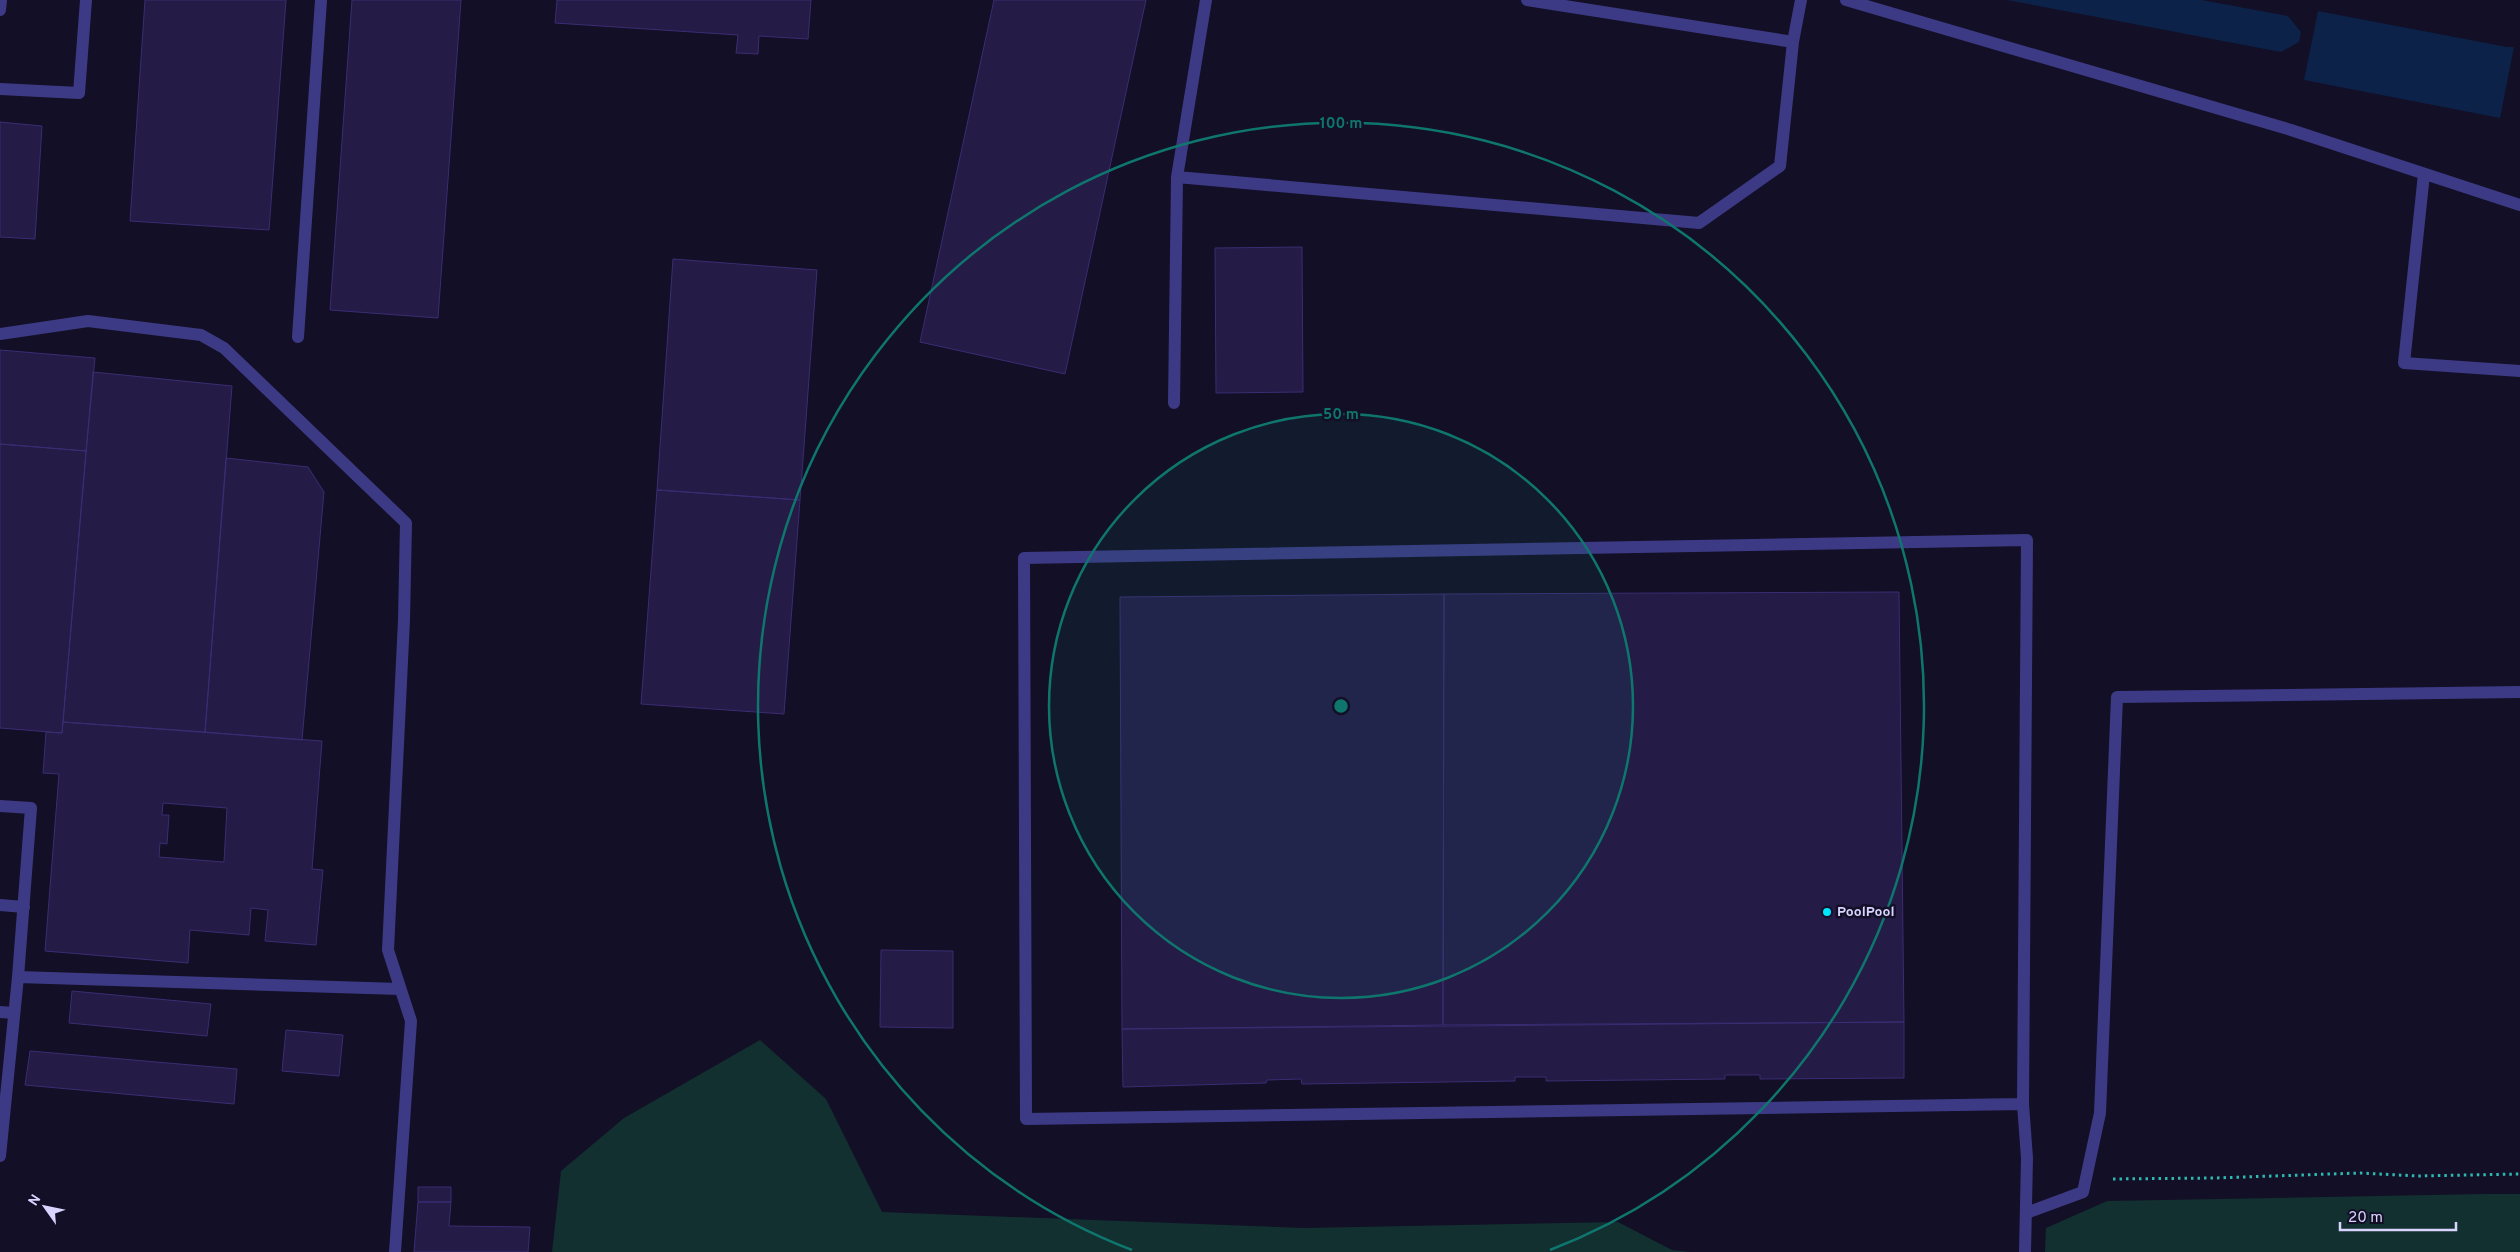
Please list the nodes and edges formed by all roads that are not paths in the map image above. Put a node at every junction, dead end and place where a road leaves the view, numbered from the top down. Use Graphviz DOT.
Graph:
graph roads {
  1 [pos="1,0"];
  2 [pos="86,0"];
  3 [pos="321,0"];
  4 [pos="1206,0"];
  5 [pos="1528,0"];
  6 [pos="1801,0"];
  7 [pos="1846,0"];
  8 [pos="0,10"];
  9 [pos="1793,42"];
  10 [pos="0,89"];
  11 [pos="2424,174"];
  12 [pos="1176,177"];
  13 [pos="2520,205"];
  14 [pos="0,334"];
  15 [pos="298,336"];
  16 [pos="2520,371"];
  17 [pos="1174,403"];
  18 [pos="2520,692"];
  19 [pos="0,806"];
  20 [pos="0,905"];
  21 [pos="24,907"];
  22 [pos="18,977"];
  23 [pos="400,989"];
  24 [pos="0,1012"];
  25 [pos="14,1013"];
  26 [pos="2023,1104"];
  27 [pos="0,1156"];
  28 [pos="2026,1213"];
  29 [pos="395,1252"];
  30 [pos="2024,1252"];
  1 -- 8 [label="lane"];
  2 -- 10 [label="lane"];
  3 -- 15 [label="lane"];
  4 -- 12 [label="lane"];
  5 -- 9 [label="lane"];
  6 -- 9 [label="lane"];
  7 -- 11 [label="lane"];
  9 -- 12 [label="lane"];
  11 -- 13 [label="lane"];
  11 -- 16 [label="lane"];
  12 -- 17 [label="lane"];
  14 -- 23 [label="lane"];
  18 -- 28 [label="lane"];
  19 -- 21 [label="lane"];
  20 -- 21 [label="lane"];
  21 -- 22 [label="lane"];
  22 -- 23 [label="lane"];
  22 -- 25 [label="lane"];
  23 -- 29 [label="lane"];
  24 -- 25 [label="lane"];
  25 -- 27 [label="lane"];
  26 -- 26 [label="lane"];
  26 -- 28 [label="lane"];
  28 -- 30 [label="lane"];
}
